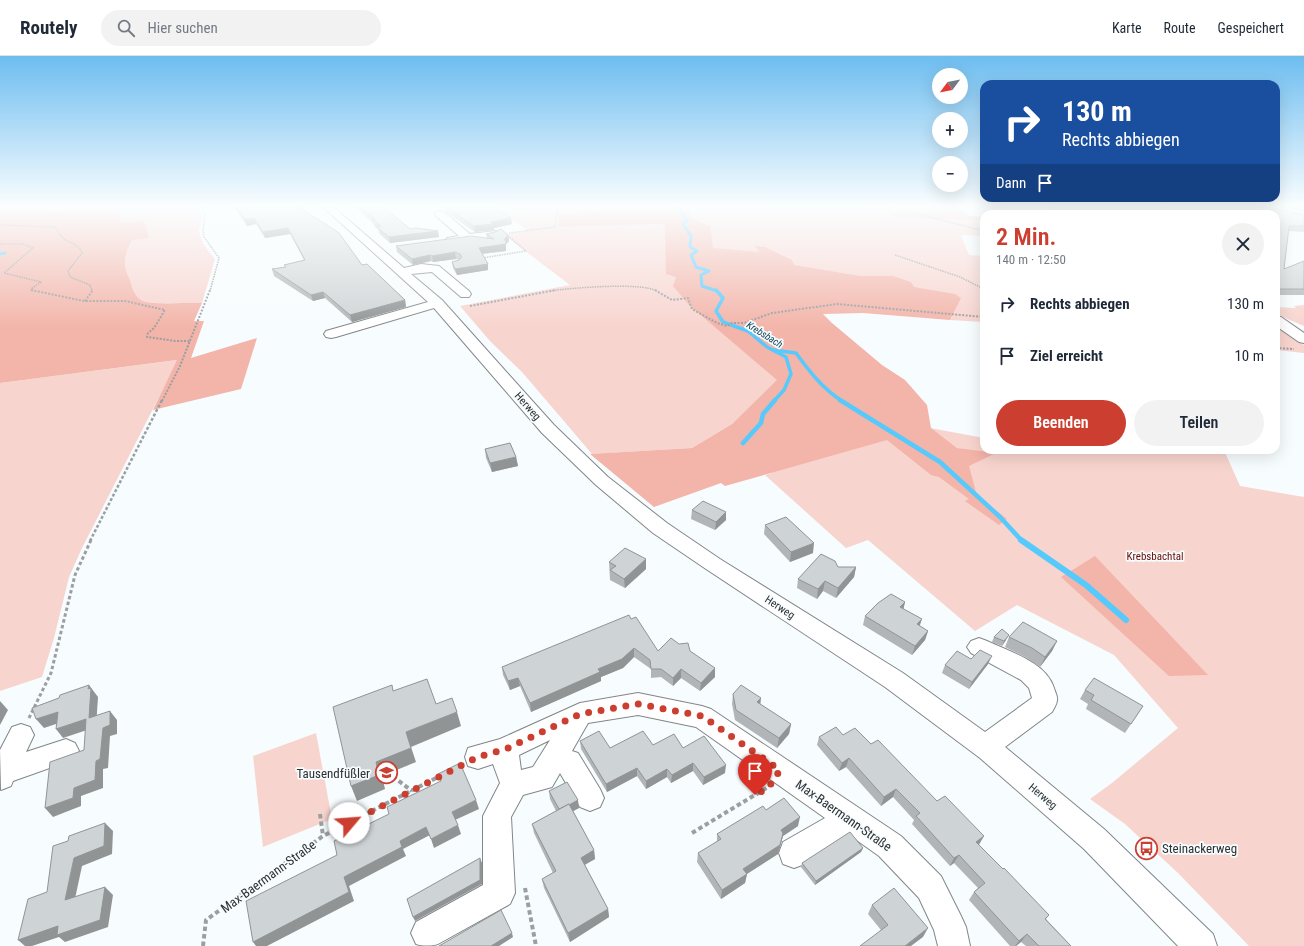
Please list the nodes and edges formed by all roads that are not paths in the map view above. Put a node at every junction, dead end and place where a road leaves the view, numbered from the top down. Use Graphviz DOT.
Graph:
graph roads {
  1 [pos="383,247"];
  2 [pos="456,263"];
  3 [pos="431,267"];
  4 [pos="402,272"];
  5 [pos="465,294"];
  6 [pos="440,306"];
  7 [pos="1280,324"];
  8 [pos="331,334"];
  9 [pos="1300,344"];
  10 [pos="979,647"];
  11 [pos="580,714"];
  12 [pos="21,735"];
  13 [pos="984,747"];
  14 [pos="506,749"];
  15 [pos="66,751"];
  16 [pos="478,757"];
  17 [pos="555,757"];
  18 [pos="2,775"];
  19 [pos="514,784"];
  20 [pos="590,798"];
  21 [pos="844,814"];
  22 [pos="794,853"];
  23 [pos="427,933"];
  24 [pos="954,946"];
  25 [pos="1201,946"];
  1 -- 4 [label="street, Herweg"];
  2 -- 3 [label="street"];
  3 -- 4 [label="street"];
  3 -- 5 [label="street"];
  4 -- 6 [label="street, Herweg"];
  6 -- 8 [label="street"];
  6 -- 13 [label="street, Herweg"];
  7 -- 9 [label="street"];
  10 -- 13 [label="street"];
  11 -- 14 [label="street, Max-Baermann-Straße"];
  11 -- 17 [label="street"];
  11 -- 21 [label="street, Max-Baermann-Straße"];
  12 -- 18 [label="street"];
  13 -- 25 [label="street, Herweg"];
  14 -- 16 [label="street, Max-Baermann-Straße"];
  14 -- 19 [label="street"];
  15 -- 18 [label="street"];
  17 -- 19 [label="street"];
  17 -- 20 [label="street"];
  19 -- 23 [label="street"];
  21 -- 22 [label="street"];
  21 -- 24 [label="street, Max-Baermann-Straße"];
}
